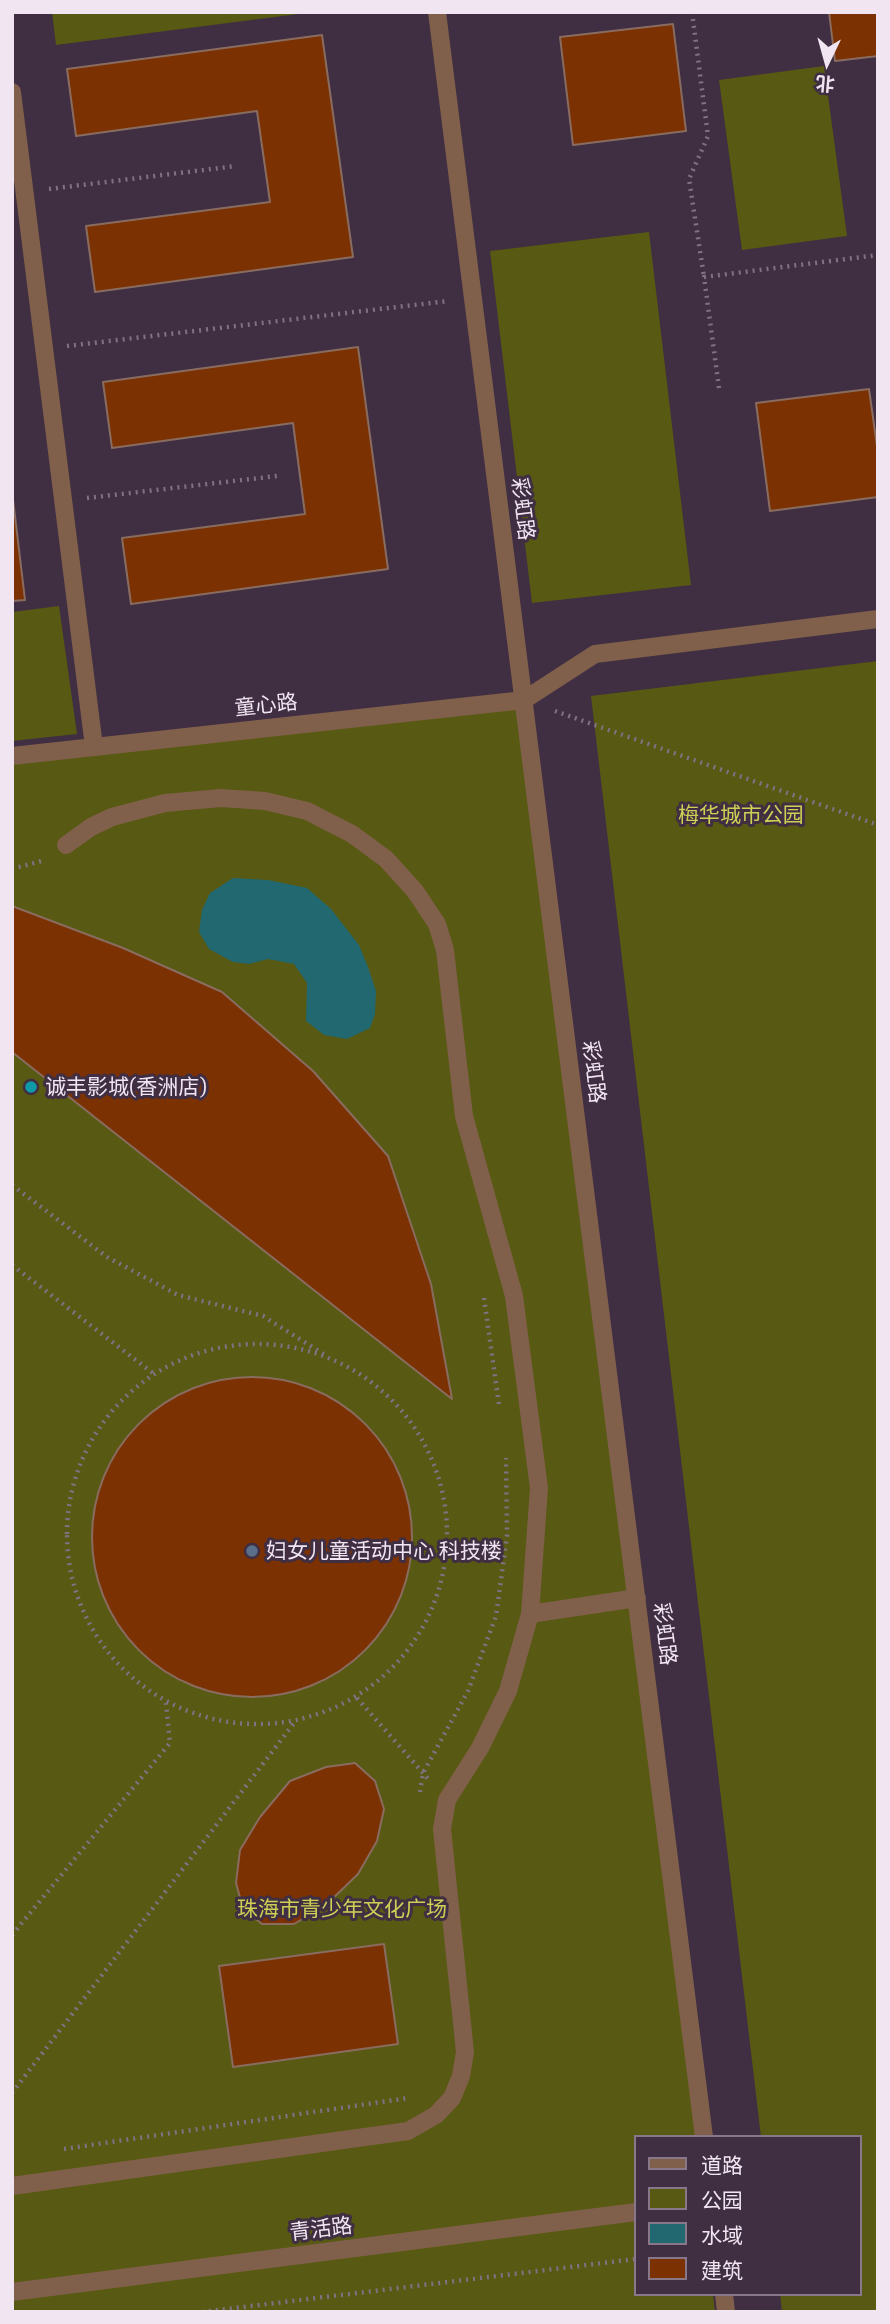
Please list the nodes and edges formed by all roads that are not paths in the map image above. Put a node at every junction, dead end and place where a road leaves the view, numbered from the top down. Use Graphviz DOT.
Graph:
graph roads {
  1 [pos="437,12"];
  2 [pos="12,92"];
  3 [pos="878,619"];
  4 [pos="524,700"];
  5 [pos="94,747"];
  6 [pos="12,756"];
  7 [pos="66,845"];
  8 [pos="637,1598"];
  9 [pos="530,1614"];
  10 [pos="704,2135"];
  11 [pos="12,2186"];
  12 [pos="634,2211"];
  13 [pos="12,2292"];
  1 -- 4 [label="street, 彩虹路"];
  2 -- 5 [label="street"];
  3 -- 4 [label="street"];
  4 -- 5 [label="street, 童心路"];
  4 -- 8 [label="street, 彩虹路"];
  5 -- 6 [label="street, 童心路"];
  7 -- 9 [label="street"];
  8 -- 9 [label="street"];
  8 -- 10 [label="street, 彩虹路"];
  9 -- 11 [label="street"];
  12 -- 13 [label="street, 青活路"];
}
